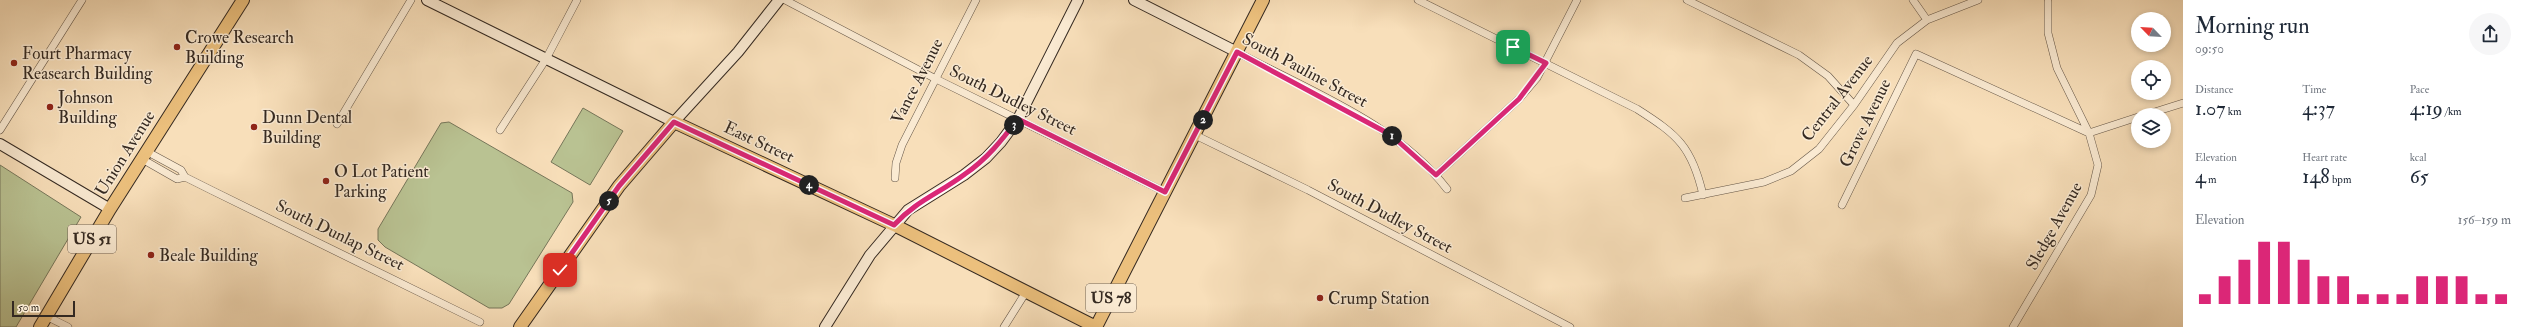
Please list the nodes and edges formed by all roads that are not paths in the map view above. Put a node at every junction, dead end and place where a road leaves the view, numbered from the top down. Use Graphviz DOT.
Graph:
graph roads {
  1 [pos="82,0"];
  2 [pos="243,0"];
  3 [pos="411,0"];
  4 [pos="427,0"];
  5 [pos="577,0"];
  6 [pos="779,0"];
  7 [pos="785,0"];
  8 [pos="976,0"];
  9 [pos="1078,0"];
  10 [pos="1134,0"];
  11 [pos="1262,0"];
  12 [pos="1418,0"];
  13 [pos="1577,0"];
  14 [pos="1687,0"];
  15 [pos="1913,0"];
  16 [pos="1978,0"];
  17 [pos="2048,2"];
  18 [pos="1927,20"];
  19 [pos="1237,52"];
  20 [pos="546,59"];
  21 [pos="1546,63"];
  22 [pos="936,79"];
  23 [pos="2183,103"];
  24 [pos="1854,105"];
  25 [pos="2167,108"];
  26 [pos="1018,119"];
  27 [pos="2131,119"];
  28 [pos="674,122"];
  29 [pos="337,124"];
  30 [pos="0,130"];
  31 [pos="500,130"];
  32 [pos="2089,133"];
  33 [pos="1195,135"];
  34 [pos="0,144"];
  35 [pos="144,155"];
  36 [pos="1436,175"];
  37 [pos="895,178"];
  38 [pos="1447,189"];
  39 [pos="1165,192"];
  40 [pos="1703,195"];
  41 [pos="1685,198"];
  42 [pos="1842,205"];
  43 [pos="110,209"];
  44 [pos="894,225"];
  45 [pos="1026,292"];
  46 [pos="46,316"];
  47 [pos="480,322"];
  48 [pos="40,327"];
  49 [pos="68,327"];
  50 [pos="520,327"];
  51 [pos="825,327"];
  52 [pos="1004,327"];
  53 [pos="1096,327"];
  54 [pos="1570,327"];
  55 [pos="2013,327"];
  1 -- 30 [label="street"];
  2 -- 35 [label="main road, Union Avenue / US 51"];
  3 -- 29 [label="street"];
  4 -- 20 [label="street, East Street"];
  5 -- 20 [label="street"];
  6 -- 28 [label="street"];
  7 -- 22 [label="street, South Dudley Street"];
  8 -- 22 [label="street, Vance Avenue"];
  9 -- 26 [label="street"];
  10 -- 19 [label="street, South Pauline Street"];
  11 -- 19 [label="main road, US 78"];
  12 -- 21 [label="street"];
  13 -- 21 [label="street"];
  14 -- 24 [label="street"];
  15 -- 18 [label="street"];
  16 -- 18 [label="street, Central Avenue"];
  17 -- 32 [label="street"];
  18 -- 24 [label="street, Central Avenue"];
  19 -- 33 [label="main road, US 78"];
  19 -- 36 [label="street, South Pauline Street"];
  20 -- 28 [label="street, East Street"];
  20 -- 31 [label="street"];
  21 -- 36 [label="street"];
  21 -- 40 [label="street"];
  22 -- 26 [label="street, South Dudley Street"];
  22 -- 37 [label="street, Vance Avenue"];
  23 -- 25 [label="street"];
  24 -- 40 [label="street, Central Avenue"];
  26 -- 39 [label="street, South Dudley Street"];
  26 -- 44 [label="street"];
  27 -- 32 [label="street"];
  28 -- 44 [label="main road, East Street"];
  28 -- 50 [label="main road"];
  32 -- 42 [label="street, Grove Avenue"];
  32 -- 55 [label="street, Sledge Avenue"];
  33 -- 39 [label="main road, US 78"];
  33 -- 54 [label="street, South Dudley Street"];
  34 -- 43 [label="street"];
  35 -- 43 [label="main road, Union Avenue / US 51"];
  35 -- 47 [label="street, South Dunlap Street"];
  36 -- 38 [label="street, South Pauline Street"];
  39 -- 53 [label="main road, US 78"];
  40 -- 41 [label="street, Central Avenue"];
  43 -- 46 [label="main road, Union Avenue / US 51"];
  44 -- 45 [label="main road, East Street"];
  44 -- 51 [label="street"];
  45 -- 52 [label="street"];
  45 -- 53 [label="main road, East Street"];
  46 -- 48 [label="main road, Union Avenue / US 51"];
  46 -- 49 [label="street"];
}
